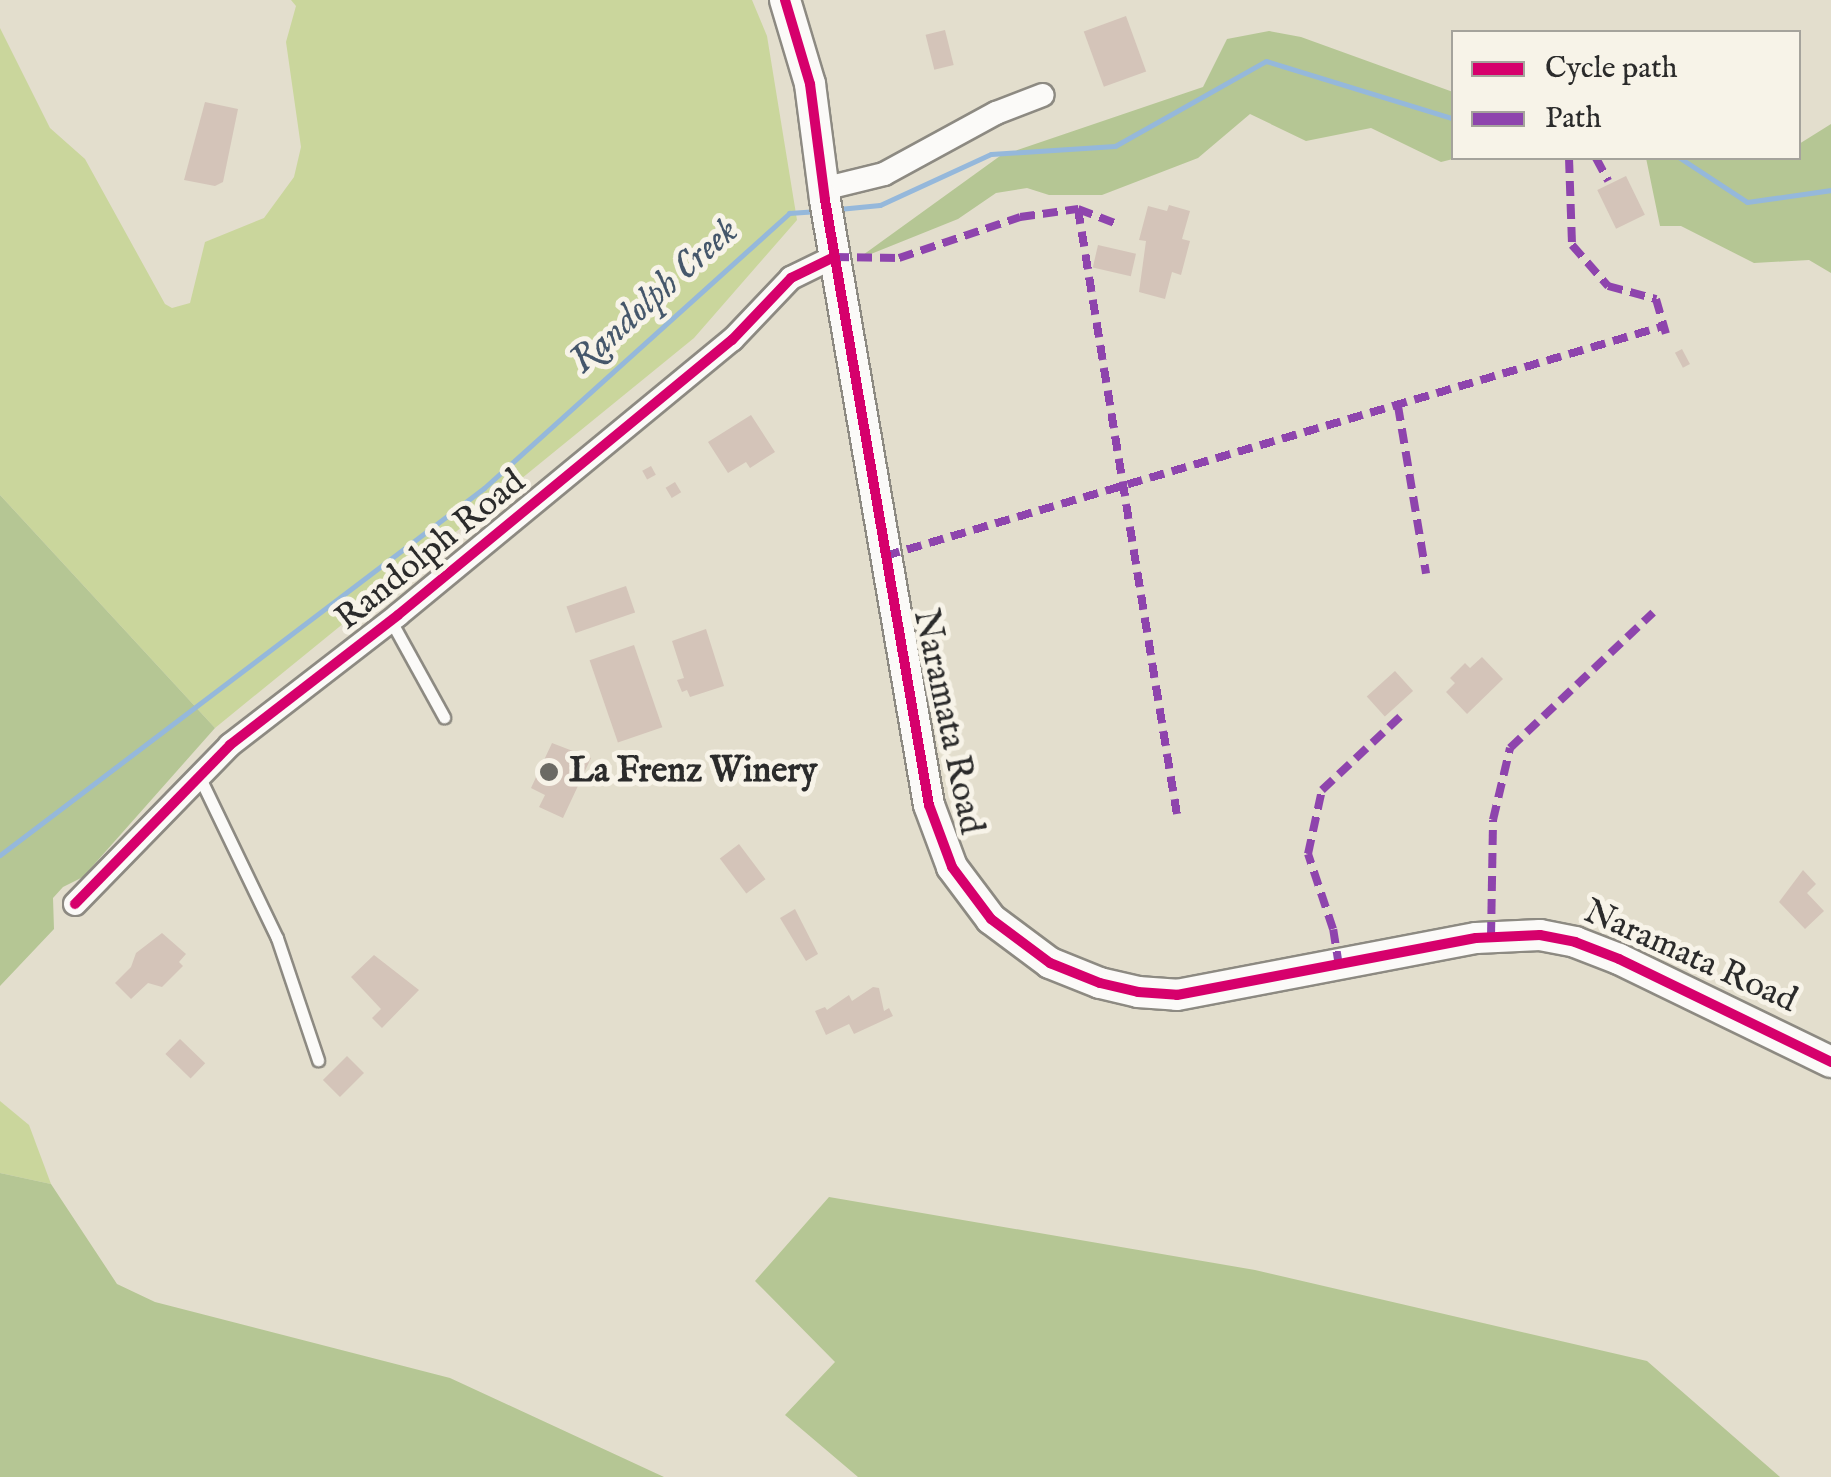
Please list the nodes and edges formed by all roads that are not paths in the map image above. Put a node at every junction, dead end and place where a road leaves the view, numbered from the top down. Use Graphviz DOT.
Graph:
graph roads {
  1 [pos="785,0"];
  2 [pos="1043,95"];
  3 [pos="824,189"];
  4 [pos="834,257"];
  5 [pos="391,620"];
  6 [pos="444,718"];
  7 [pos="200,776"];
  8 [pos="75,904"];
  9 [pos="318,1060"];
  10 [pos="1831,1062"];
  1 -- 3 [label="main road, Naramata Road"];
  2 -- 3 [label="street"];
  3 -- 4 [label="main road, Naramata Road"];
  4 -- 5 [label="street, Randolph Road"];
  4 -- 10 [label="main road, Naramata Road"];
  5 -- 6 [label="lane"];
  5 -- 7 [label="street, Randolph Road"];
  7 -- 8 [label="street, Randolph Road"];
  7 -- 9 [label="lane"];
}
